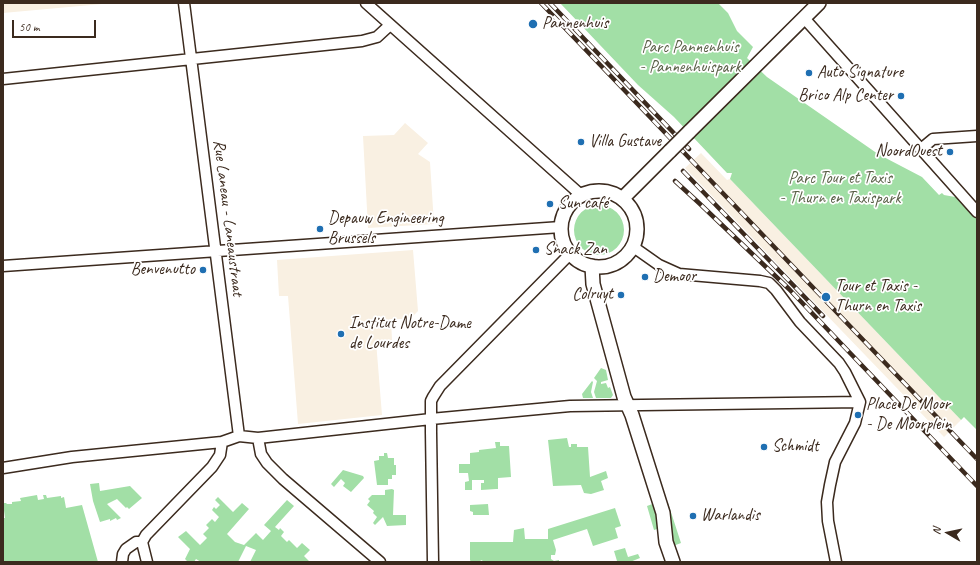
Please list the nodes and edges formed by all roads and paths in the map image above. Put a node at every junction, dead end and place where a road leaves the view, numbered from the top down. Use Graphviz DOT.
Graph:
graph roads {
  1 [pos="184,3"];
  2 [pos="366,3"];
  3 [pos="818,3"];
  4 [pos="804,18"];
  5 [pos="390,25"];
  6 [pos="191,58"];
  7 [pos="3,79"];
  8 [pos="977,136"];
  9 [pos="920,149"];
  10 [pos="581,195"];
  11 [pos="622,199"];
  12 [pos="977,212"];
  13 [pos="561,227"];
  14 [pos="632,246"];
  15 [pos="216,251"];
  16 [pos="570,254"];
  17 [pos="3,266"];
  18 [pos="592,266"];
  19 [pos="860,402"];
  20 [pos="627,405"];
  21 [pos="431,419"];
  22 [pos="239,436"];
  23 [pos="258,438"];
  24 [pos="222,442"];
  25 [pos="3,468"];
  26 [pos="142,542"];
  27 [pos="122,562"];
  28 [pos="147,562"];
  29 [pos="380,562"];
  30 [pos="433,562"];
  31 [pos="673,562"];
  32 [pos="836,562"];
  1 -- 6 [label="street, Rue Laneau - Laneaustraat"];
  2 -- 5 [label="street"];
  3 -- 4 [label="street"];
  4 -- 9 [label="street"];
  4 -- 11 [label="street, bridge"];
  5 -- 6 [label="street"];
  5 -- 10 [label="street"];
  6 -- 7 [label="street"];
  6 -- 15 [label="street, Rue Laneau - Laneaustraat"];
  8 -- 9 [label="street"];
  9 -- 12 [label="street"];
  10 -- 11 [label="street"];
  10 -- 13 [label="street"];
  11 -- 14 [label="street"];
  13 -- 15 [label="street"];
  13 -- 16 [label="street"];
  14 -- 18 [label="street"];
  14 -- 19 [label="street"];
  15 -- 17 [label="street"];
  15 -- 22 [label="street, Rue Laneau - Laneaustraat"];
  16 -- 18 [label="street"];
  16 -- 21 [label="street"];
  18 -- 20 [label="street"];
  19 -- 20 [label="street"];
  19 -- 32 [label="street"];
  20 -- 21 [label="street"];
  20 -- 31 [label="street"];
  21 -- 23 [label="street"];
  21 -- 30 [label="street"];
  22 -- 23 [label="street"];
  22 -- 24 [label="street"];
  23 -- 29 [label="street"];
  24 -- 25 [label="street"];
  24 -- 26 [label="street"];
  26 -- 27 [label="street"];
  26 -- 28 [label="street"];
}
